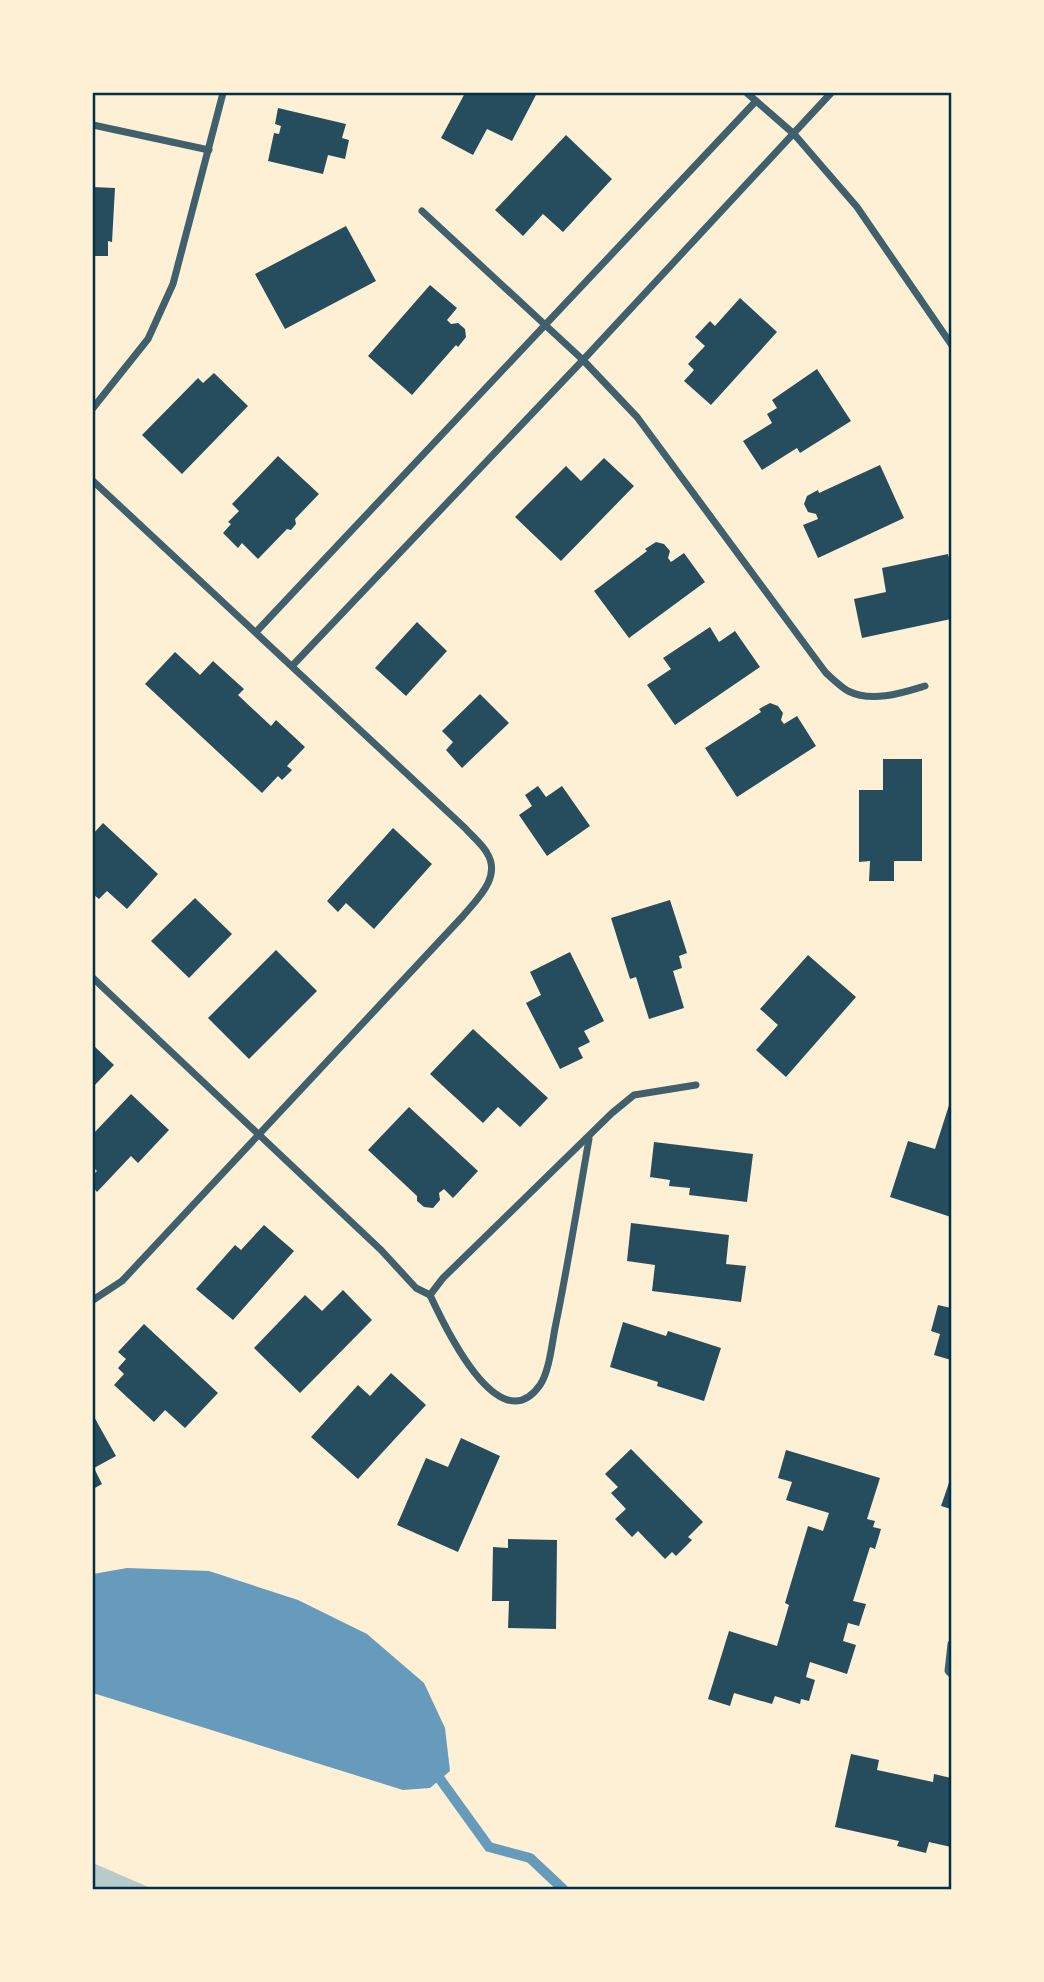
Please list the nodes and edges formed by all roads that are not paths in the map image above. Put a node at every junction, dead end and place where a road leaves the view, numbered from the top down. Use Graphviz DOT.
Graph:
graph roads {
  1 [pos="223,93"];
  2 [pos="747,93"];
  3 [pos="831,93"];
  4 [pos="756,101"];
  5 [pos="93,125"];
  6 [pos="794,134"];
  7 [pos="209,150"];
  8 [pos="422,211"];
  9 [pos="546,325"];
  10 [pos="951,344"];
  11 [pos="583,360"];
  12 [pos="93,408"];
  13 [pos="93,481"];
  14 [pos="256,632"];
  15 [pos="292,666"];
  16 [pos="925,686"];
  17 [pos="93,978"];
  18 [pos="696,1085"];
  19 [pos="259,1134"];
  20 [pos="589,1137"];
  21 [pos="430,1295"];
  22 [pos="93,1300"];
  23 [pos="951,1644"];
  24 [pos="949,1673"];
  1 -- 7 [label="street"];
  2 -- 4 [label="street"];
  3 -- 6 [label="street"];
  4 -- 6 [label="street"];
  4 -- 9 [label="street"];
  5 -- 7 [label="street"];
  6 -- 10 [label="street"];
  6 -- 11 [label="street"];
  7 -- 12 [label="street"];
  8 -- 9 [label="street"];
  9 -- 11 [label="street"];
  9 -- 14 [label="street"];
  11 -- 15 [label="street"];
  11 -- 16 [label="street"];
  13 -- 14 [label="street"];
  14 -- 15 [label="street"];
  15 -- 19 [label="street"];
  17 -- 19 [label="street"];
  18 -- 20 [label="street"];
  19 -- 21 [label="street"];
  19 -- 22 [label="street"];
  20 -- 21 [label="street"];
  20 -- 21 [label="street"];
  23 -- 24 [label="street"];
}
